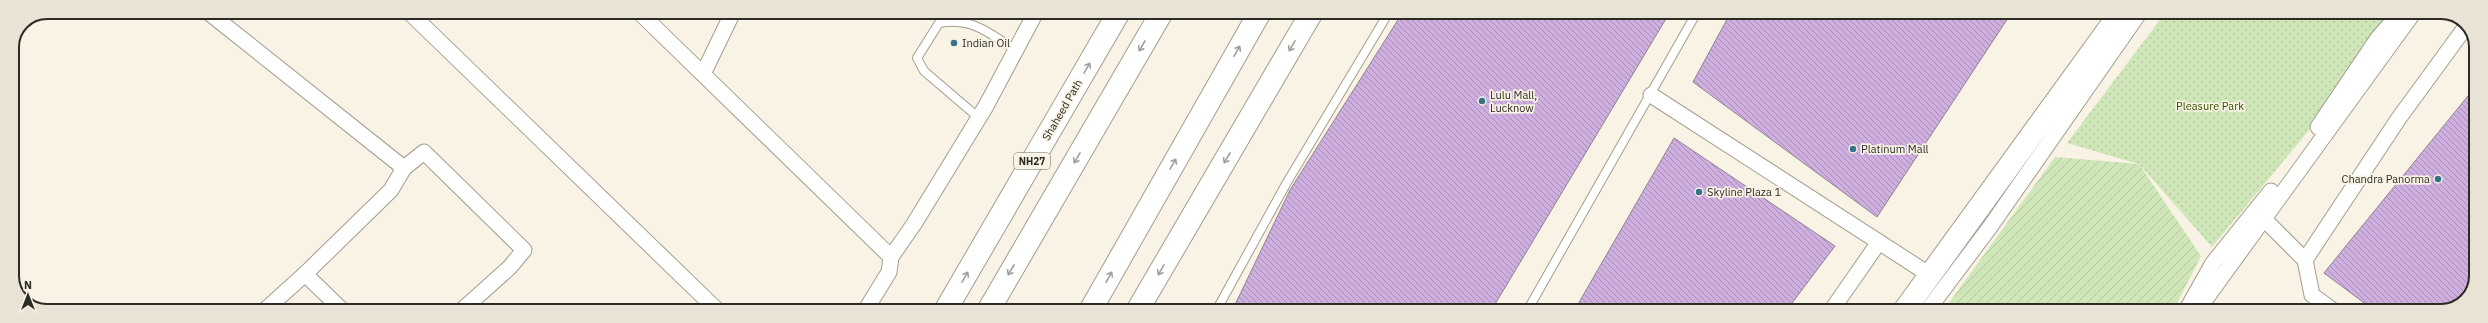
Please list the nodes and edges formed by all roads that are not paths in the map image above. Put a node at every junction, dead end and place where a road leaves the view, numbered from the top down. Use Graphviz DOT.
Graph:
graph roads {
  1 [pos="217,19"];
  2 [pos="416,19"];
  3 [pos="646,19"];
  4 [pos="730,19"];
  5 [pos="1032,19"];
  6 [pos="1115,19"];
  7 [pos="1158,19"];
  8 [pos="1256,19"];
  9 [pos="1308,19"];
  10 [pos="1385,19"];
  11 [pos="1693,19"];
  12 [pos="2116,19"];
  13 [pos="2135,19"];
  14 [pos="2395,19"];
  15 [pos="2409,19"];
  16 [pos="2463,30"];
  17 [pos="1016,50"];
  18 [pos="703,74"];
  19 [pos="1651,95"];
  20 [pos="979,118"];
  21 [pos="404,168"];
  22 [pos="2263,218"];
  23 [pos="1879,242"];
  24 [pos="891,257"];
  25 [pos="2305,260"];
  26 [pos="305,274"];
  27 [pos="1930,275"];
  28 [pos="272,304"];
  29 [pos="336,304"];
  30 [pos="469,304"];
  31 [pos="711,304"];
  32 [pos="869,304"];
  33 [pos="949,304"];
  34 [pos="992,304"];
  35 [pos="1094,304"];
  36 [pos="1144,304"];
  37 [pos="1220,304"];
  38 [pos="1530,304"];
  39 [pos="1836,304"];
  40 [pos="1909,304"];
  41 [pos="1932,304"];
  42 [pos="2190,304"];
  43 [pos="2202,304"];
  44 [pos="2324,304"];
  1 -- 21 [label="street"];
  2 -- 31 [label="street"];
  3 -- 18 [label="street"];
  4 -- 18 [label="street"];
  5 -- 17 [label="street"];
  33 -- 6 [label="main road, Shaheed Path / NH27, one-way"];
  7 -- 34 [label="main road, one-way"];
  35 -- 8 [label="main road, one-way"];
  9 -- 36 [label="main road, one-way"];
  10 -- 37 [label="lane"];
  11 -- 19 [label="lane"];
  12 -- 27 [label="main road"];
  13 -- 41 [label="street"];
  14 -- 42 [label="street"];
  15 -- 22 [label="street"];
  16 -- 25 [label="street"];
  17 -- 20 [label="street"];
  17 -- 20 [label="lane"];
  18 -- 24 [label="street"];
  19 -- 23 [label="street"];
  19 -- 38 [label="lane"];
  20 -- 24 [label="street"];
  21 -- 26 [label="street"];
  21 -- 30 [label="street"];
  22 -- 25 [label="street"];
  22 -- 43 [label="street"];
  23 -- 27 [label="street"];
  23 -- 39 [label="street"];
  24 -- 32 [label="street"];
  25 -- 44 [label="street"];
  26 -- 28 [label="street"];
  26 -- 29 [label="street"];
  27 -- 40 [label="main road"];
}
